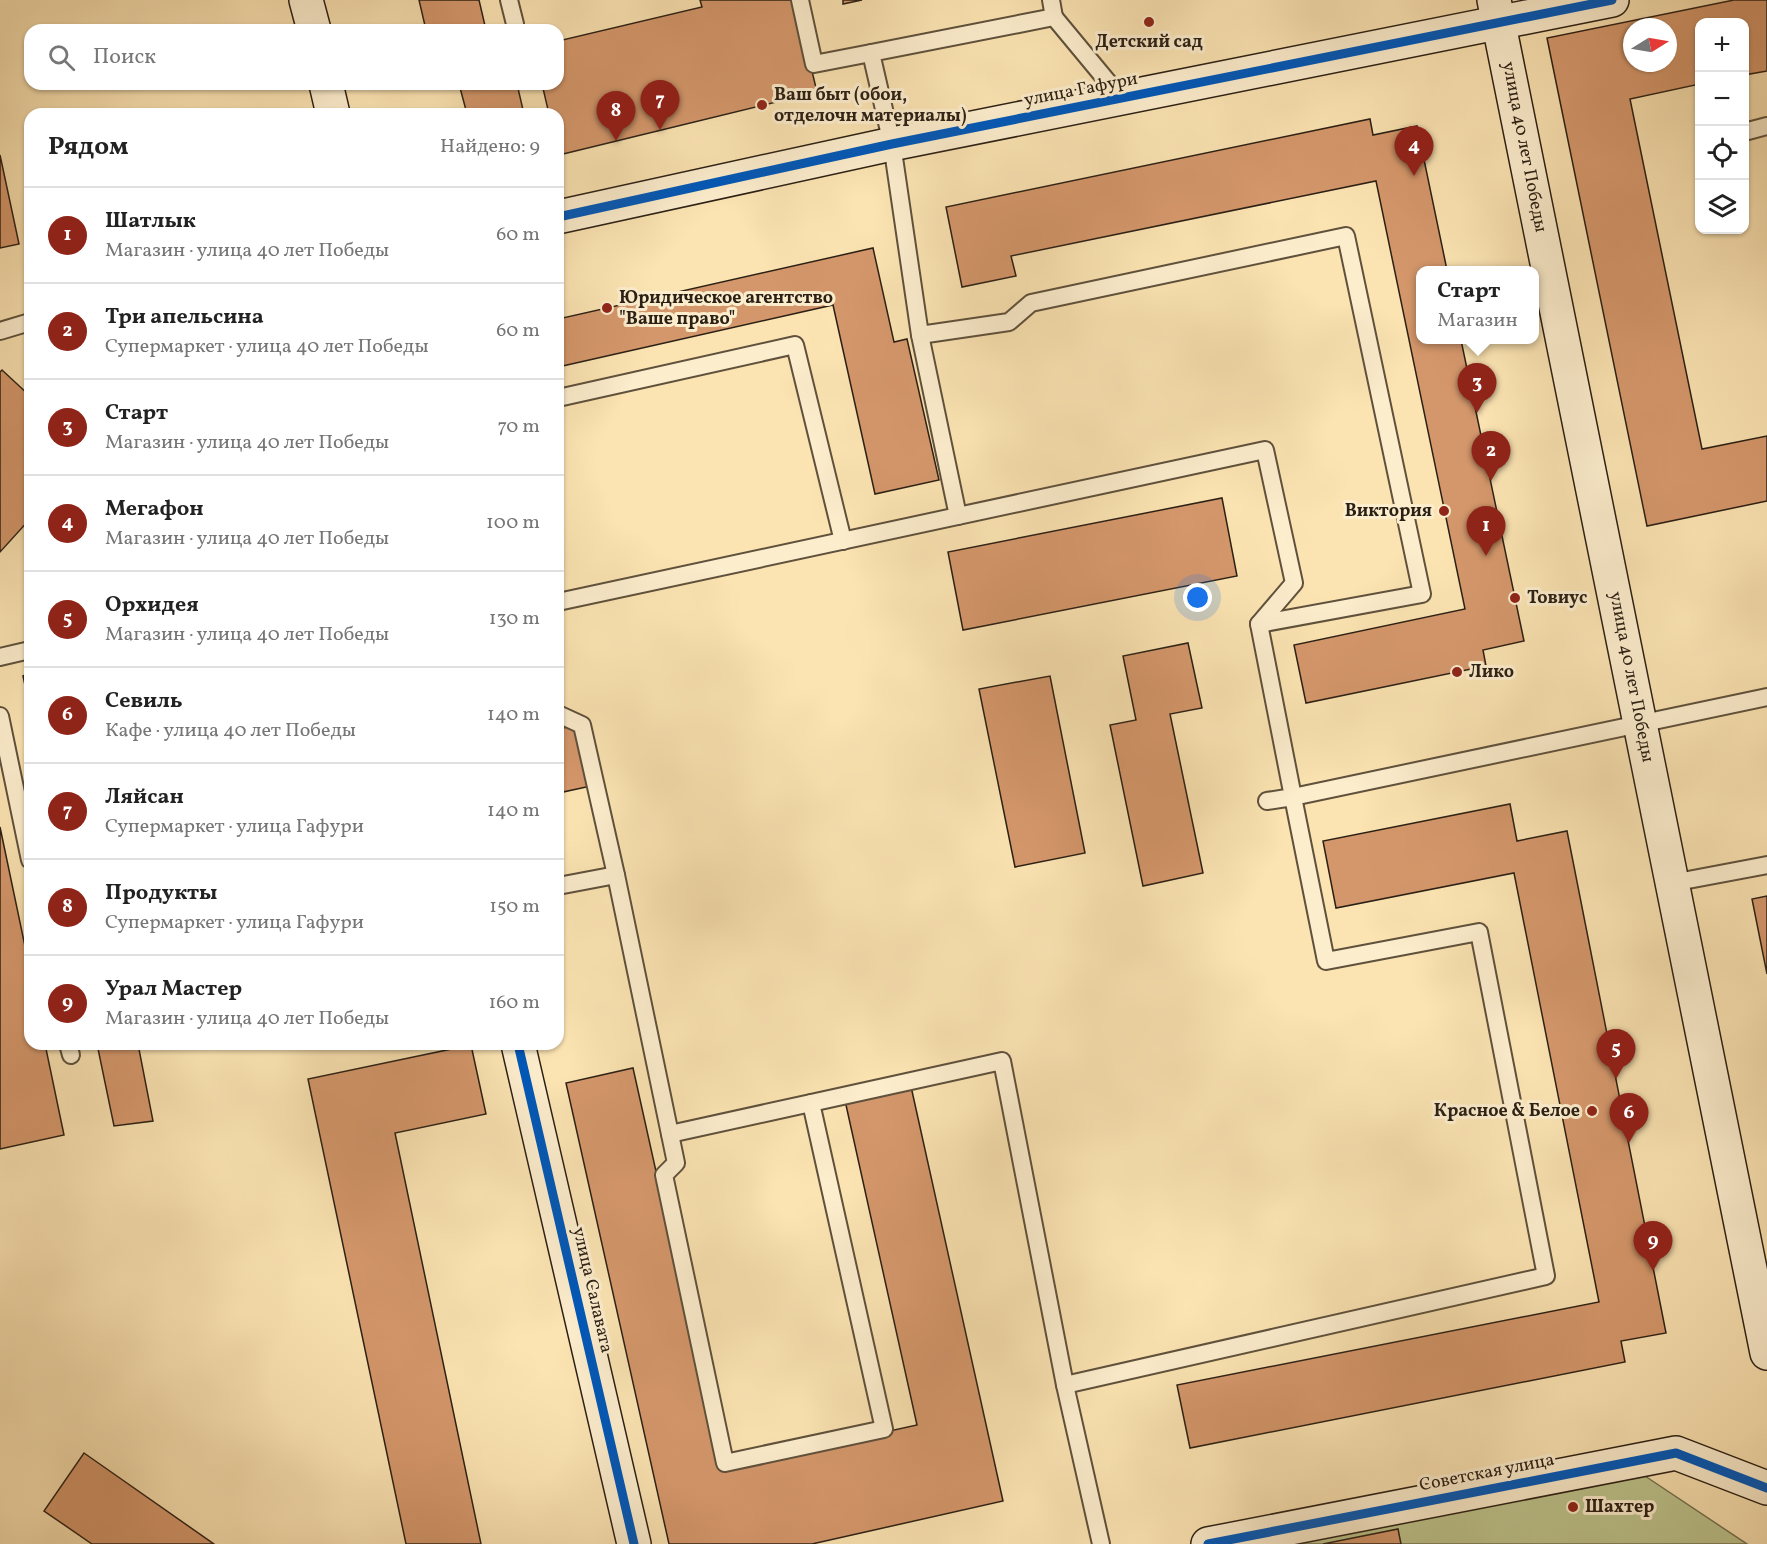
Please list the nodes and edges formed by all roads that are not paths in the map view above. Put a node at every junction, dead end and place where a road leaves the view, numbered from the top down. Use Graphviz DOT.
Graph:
graph roads {
  1 [pos="306,0"];
  2 [pos="509,0"];
  3 [pos="801,0"];
  4 [pos="1051,0"];
  5 [pos="1612,0"];
  6 [pos="1497,12"];
  7 [pos="1054,17"];
  8 [pos="312,24"];
  9 [pos="515,24"];
  10 [pos="871,53"];
  11 [pos="327,90"];
  12 [pos="1122,99"];
  13 [pos="332,108"];
  14 [pos="1767,126"];
  15 [pos="1749,130"];
  16 [pos="892,144"];
  17 [pos="564,216"];
  18 [pos="24,324"];
  19 [pos="0,331"];
  20 [pos="920,335"];
  21 [pos="564,397"];
  22 [pos="958,516"];
  23 [pos="843,541"];
  24 [pos="564,601"];
  25 [pos="1259,624"];
  26 [pos="24,651"];
  27 [pos="0,657"];
  28 [pos="1767,697"];
  29 [pos="0,716"];
  30 [pos="564,717"];
  31 [pos="1640,723"];
  32 [pos="1293,797"];
  33 [pos="1267,801"];
  34 [pos="24,831"];
  35 [pos="1767,865"];
  36 [pos="616,875"];
  37 [pos="1672,883"];
  38 [pos="564,885"];
  39 [pos="519,1050"];
  40 [pos="811,1103"];
  41 [pos="670,1134"];
  42 [pos="1767,1353"];
  43 [pos="1065,1385"];
  44 [pos="1767,1488"];
  45 [pos="634,1544"];
  46 [pos="1101,1544"];
  47 [pos="1208,1544"];
  1 -- 8 [label="street"];
  2 -- 9 [label="lane"];
  3 -- 10 [label="lane"];
  4 -- 7 [label="lane"];
  5 -- 6 [label="street, улица Гафури"];
  6 -- 12 [label="street, улица Гафури"];
  6 -- 31 [label="street, улица 40 лет Победы"];
  7 -- 10 [label="lane"];
  7 -- 12 [label="lane"];
  10 -- 16 [label="lane"];
  11 -- 13 [label="street"];
  12 -- 16 [label="street, улица Гафури"];
  14 -- 15 [label="lane"];
  16 -- 17 [label="street, улица Гафури"];
  16 -- 20 [label="lane"];
  18 -- 19 [label="lane"];
  20 -- 22 [label="lane"];
  20 -- 25 [label="lane"];
  21 -- 23 [label="lane"];
  22 -- 23 [label="lane"];
  22 -- 25 [label="lane"];
  23 -- 24 [label="lane"];
  25 -- 32 [label="lane"];
  26 -- 27 [label="lane"];
  28 -- 31 [label="lane"];
  29 -- 34 [label="lane"];
  30 -- 36 [label="lane"];
  31 -- 32 [label="lane"];
  31 -- 37 [label="street, улица 40 лет Победы"];
  32 -- 33 [label="lane"];
  32 -- 43 [label="lane"];
  35 -- 37 [label="lane"];
  36 -- 38 [label="lane"];
  36 -- 41 [label="lane"];
  37 -- 42 [label="street, улица 40 лет Победы"];
  39 -- 45 [label="street, улица Салавата"];
  40 -- 41 [label="lane"];
  40 -- 41 [label="lane"];
  40 -- 43 [label="lane"];
  43 -- 46 [label="lane"];
  44 -- 47 [label="street, Советская улица"];
}
